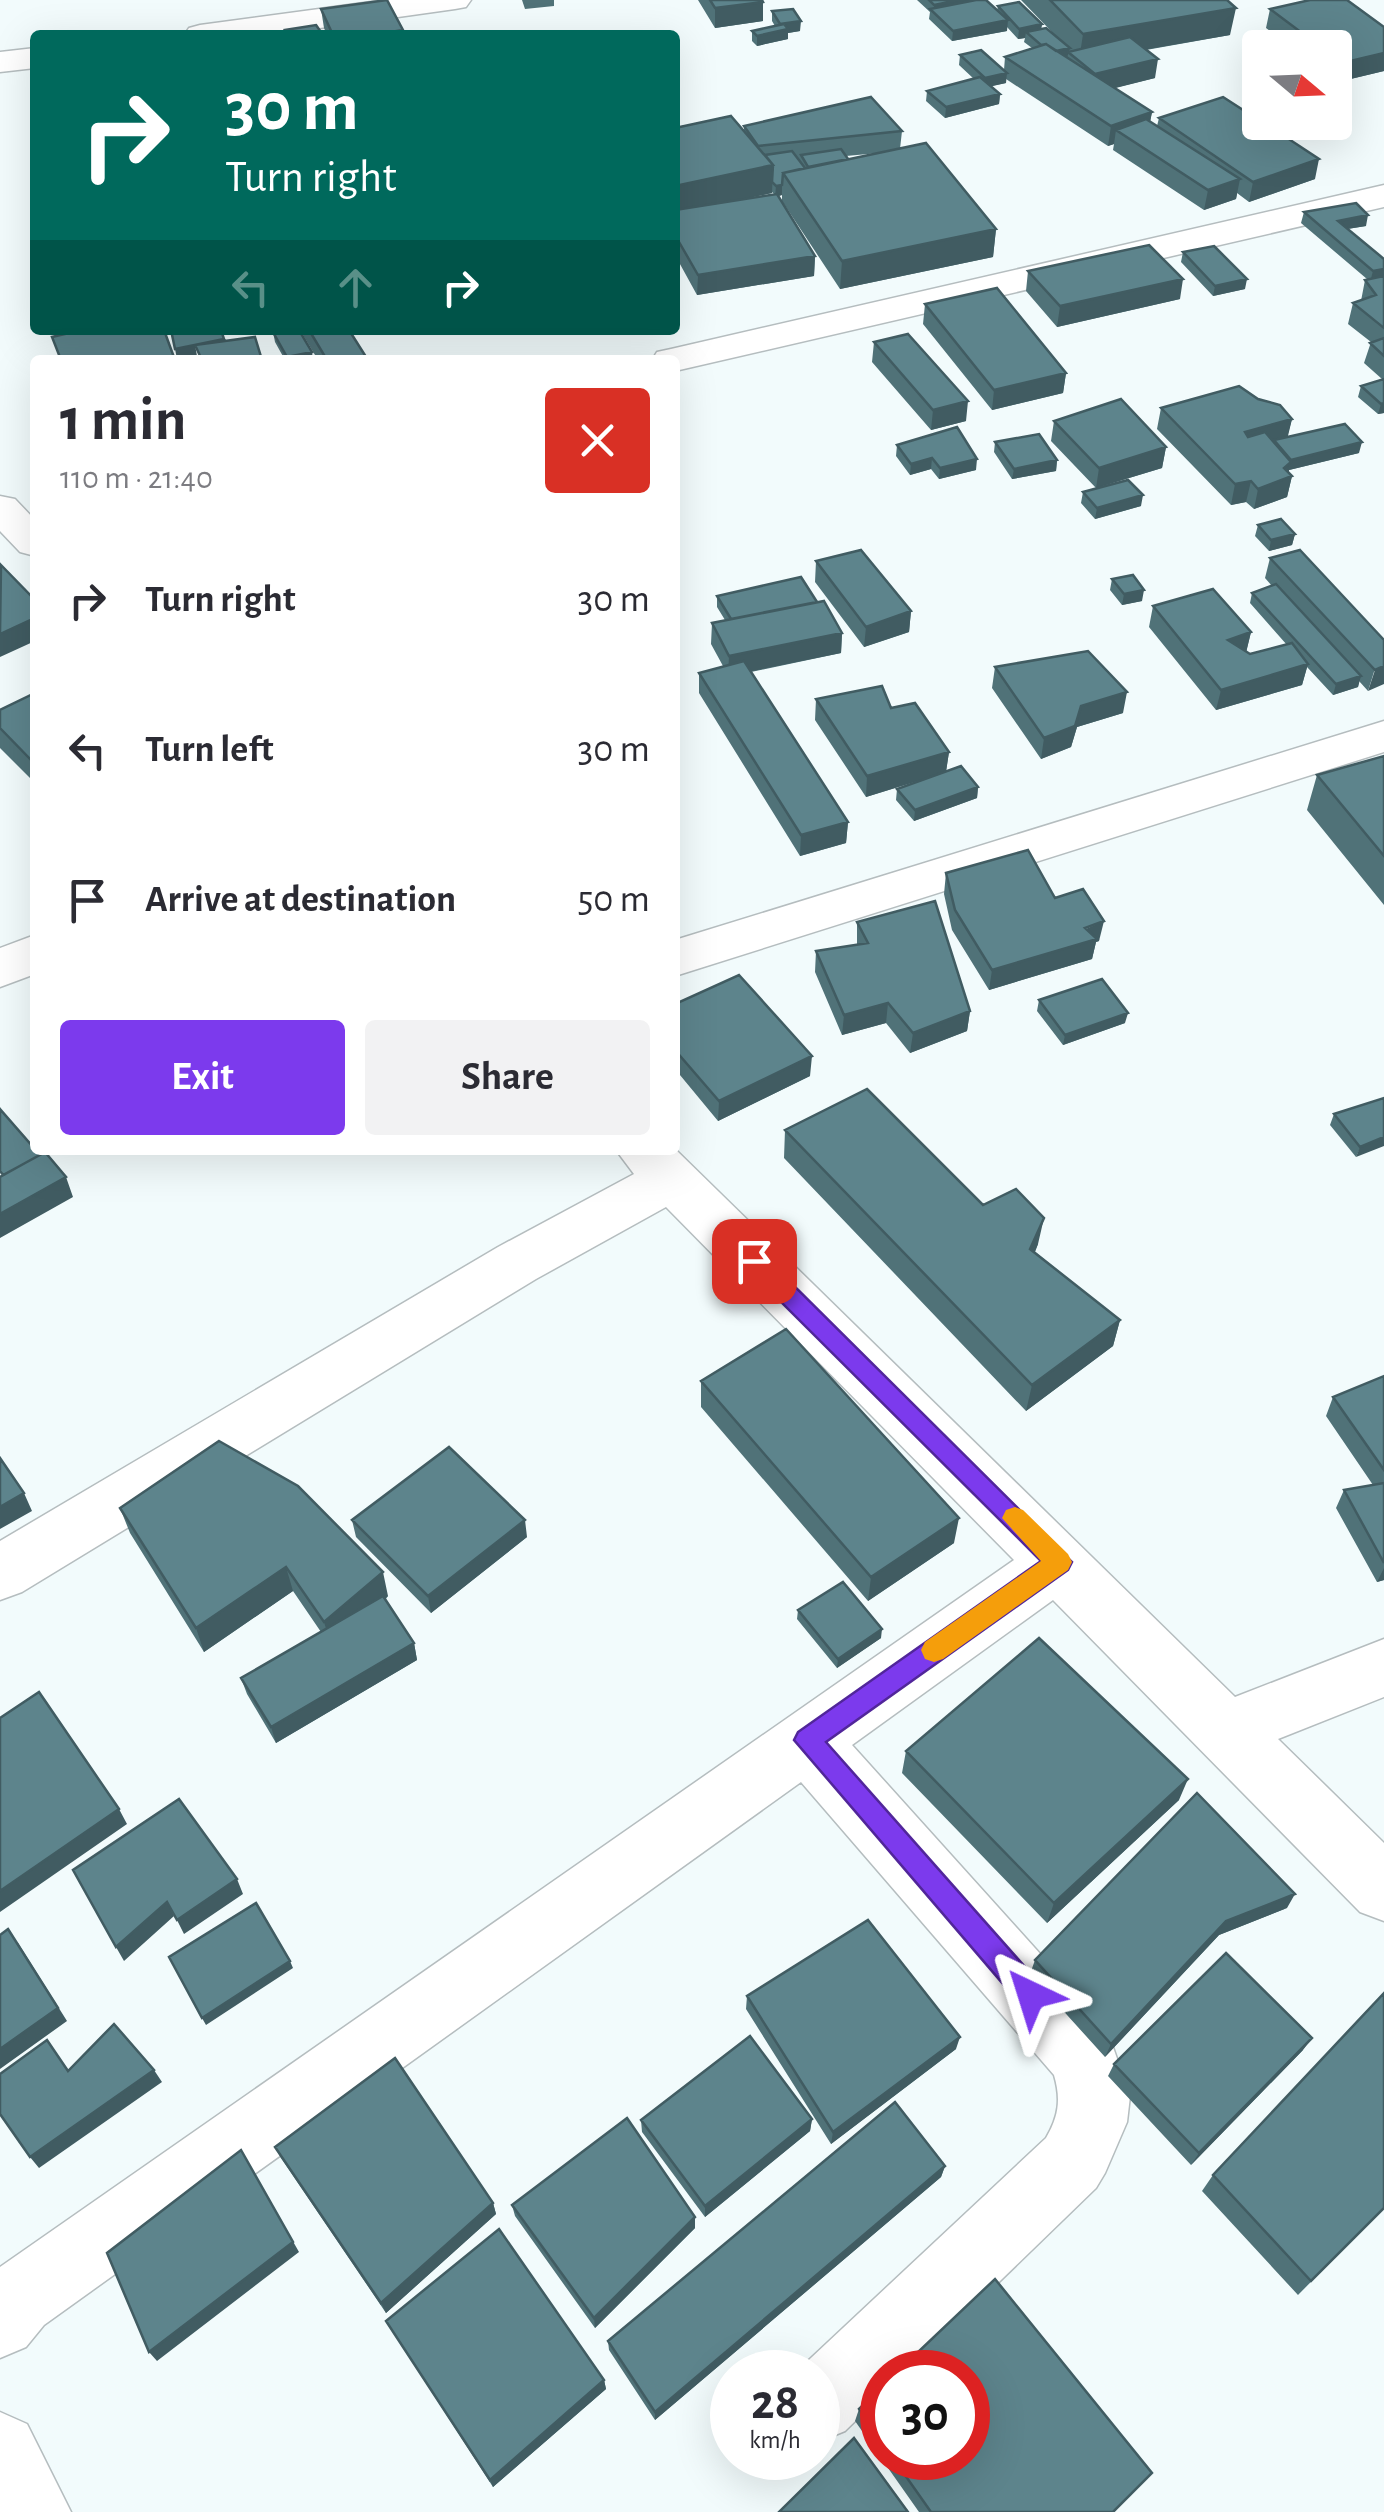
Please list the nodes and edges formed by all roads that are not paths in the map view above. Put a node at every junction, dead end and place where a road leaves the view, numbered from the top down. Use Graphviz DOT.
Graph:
graph roads {
  1 [pos="455,0"];
  2 [pos="236,30"];
  3 [pos="30,59"];
  4 [pos="0,62"];
  5 [pos="1384,196"];
  6 [pos="680,358"];
  7 [pos="13,509"];
  8 [pos="30,535"];
  9 [pos="1384,736"];
  10 [pos="30,955"];
  11 [pos="680,956"];
  12 [pos="0,969"];
  13 [pos="657,1164"];
  14 [pos="1059,1562"];
  15 [pos="0,1573"];
  16 [pos="1384,1668"];
  17 [pos="1224,1730"];
  18 [pos="807,1740"];
  19 [pos="1384,1890"];
  20 [pos="0,2321"];
  21 [pos="840,2383"];
  22 [pos="0,2450"];
  23 [pos="32,2512"];
  1 -- 2 [label="street"];
  3 -- 4 [label="street"];
  5 -- 6 [label="street"];
  7 -- 8 [label="street"];
  9 -- 11 [label="street"];
  10 -- 12 [label="street"];
  13 -- 14 [label="street"];
  13 -- 15 [label="street"];
  14 -- 17 [label="street"];
  14 -- 18 [label="street"];
  16 -- 17 [label="street"];
  17 -- 19 [label="street"];
  18 -- 20 [label="street"];
  18 -- 21 [label="street"];
  22 -- 23 [label="street"];
}
